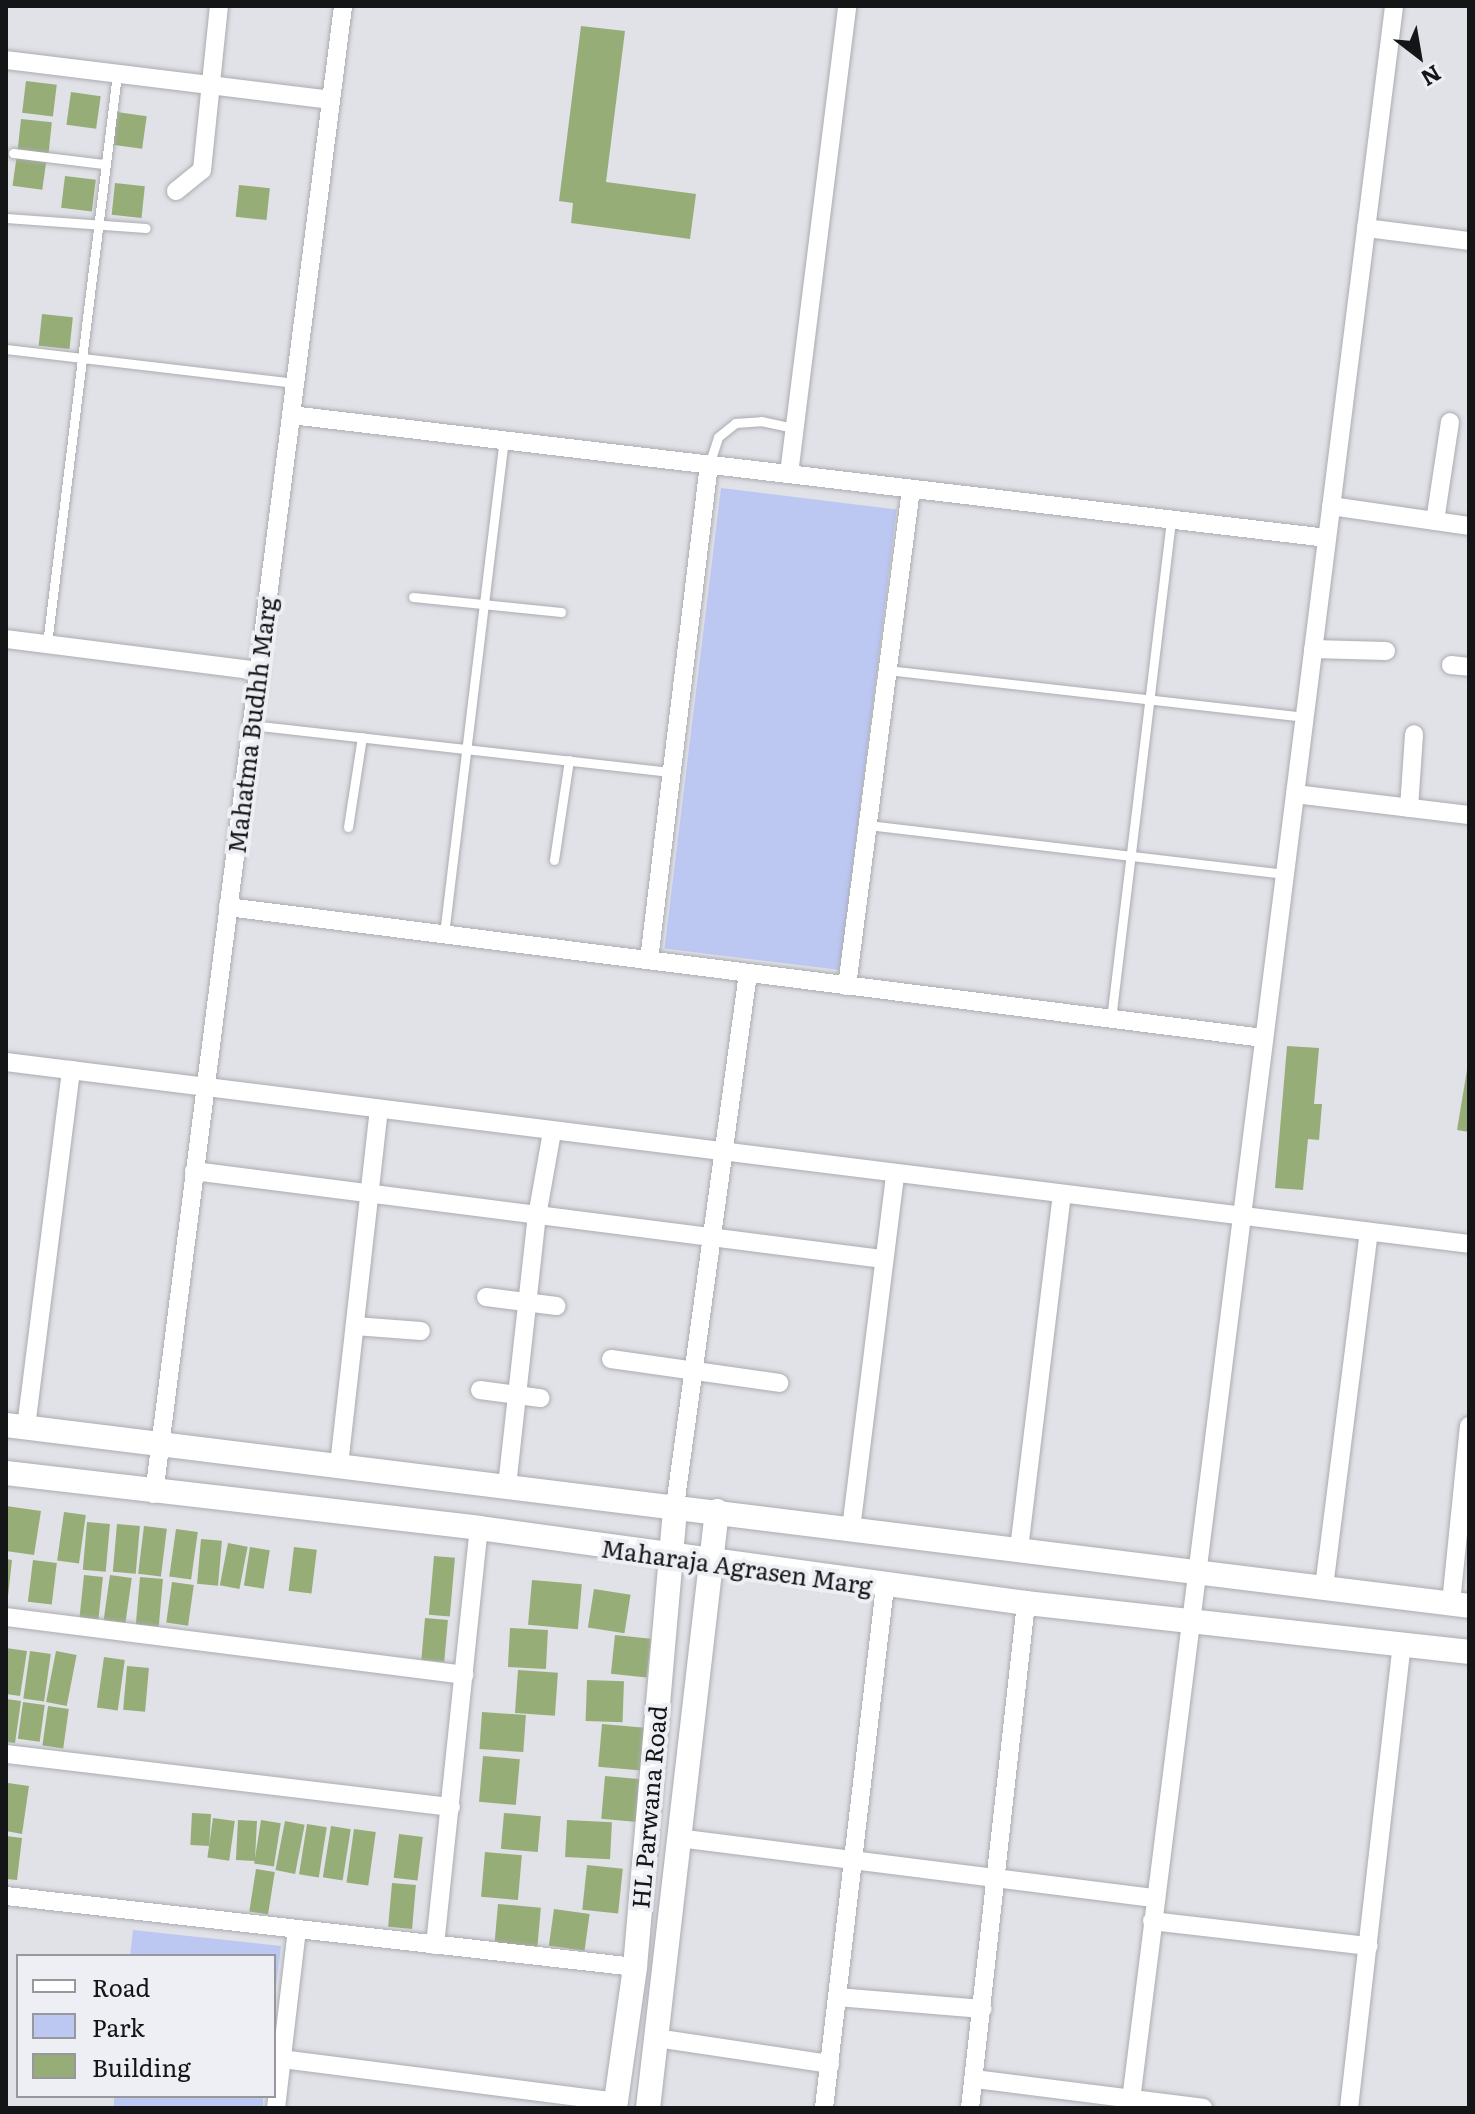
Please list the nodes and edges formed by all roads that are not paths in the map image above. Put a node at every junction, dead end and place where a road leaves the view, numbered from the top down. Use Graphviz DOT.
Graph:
graph roads {
  1 [pos="219,6"];
  2 [pos="343,6"];
  3 [pos="847,6"];
  4 [pos="1394,6"];
  5 [pos="6,60"];
  6 [pos="117,74"];
  7 [pos="208,85"];
  8 [pos="331,100"];
  9 [pos="13,153"];
  10 [pos="103,164"];
  11 [pos="176,191"];
  12 [pos="6,218"];
  13 [pos="98,227"];
  14 [pos="146,228"];
  15 [pos="1366,228"];
  16 [pos="1469,241"];
  17 [pos="6,349"];
  18 [pos="82,358"];
  19 [pos="295,383"];
  20 [pos="291,415"];
  21 [pos="1450,422"];
  22 [pos="795,428"];
  23 [pos="504,440"];
  24 [pos="709,465"];
  25 [pos="789,474"];
  26 [pos="911,489"];
  27 [pos="1331,506"];
  28 [pos="1171,520"];
  29 [pos="1435,521"];
  30 [pos="1469,526"];
  31 [pos="1327,538"];
  32 [pos="413,597"];
  33 [pos="485,604"];
  34 [pos="561,612"];
  35 [pos="6,639"];
  36 [pos="47,644"];
  37 [pos="1313,649"];
  38 [pos="1386,651"];
  39 [pos="887,670"];
  40 [pos="258,671"];
  41 [pos="1149,700"];
  42 [pos="1305,717"];
  43 [pos="251,725"];
  44 [pos="1414,734"];
  45 [pos="362,737"];
  46 [pos="467,749"];
  47 [pos="569,760"];
  48 [pos="672,772"];
  49 [pos="1295,794"];
  50 [pos="1409,808"];
  51 [pos="1469,815"];
  52 [pos="868,825"];
  53 [pos="348,827"];
  54 [pos="1131,856"];
  55 [pos="554,860"];
  56 [pos="1285,874"];
  57 [pos="228,907"];
  58 [pos="444,934"];
  59 [pos="649,960"];
  60 [pos="748,973"];
  61 [pos="847,986"];
  62 [pos="1111,1019"];
  63 [pos="1264,1038"];
  64 [pos="6,1062"];
  65 [pos="71,1070"];
  66 [pos="205,1088"];
  67 [pos="379,1110"];
  68 [pos="552,1132"];
  69 [pos="723,1153"];
  70 [pos="194,1171"];
  71 [pos="895,1174"];
  72 [pos="1062,1195"];
  73 [pos="370,1196"];
  74 [pos="537,1216"];
  75 [pos="1242,1217"];
  76 [pos="1369,1232"];
  77 [pos="711,1237"];
  78 [pos="1469,1244"];
  79 [pos="883,1259"];
  80 [pos="486,1297"];
  81 [pos="527,1303"];
  82 [pos="556,1306"];
  83 [pos="355,1326"];
  84 [pos="421,1331"];
  85 [pos="611,1359"];
  86 [pos="693,1371"];
  87 [pos="779,1383"];
  88 [pos="480,1390"];
  89 [pos="517,1395"];
  90 [pos="540,1398"];
  91 [pos="16,1426"];
  92 [pos="1469,1426"];
  93 [pos="159,1443"];
  94 [pos="339,1465"];
  95 [pos="6,1473"];
  96 [pos="507,1486"];
  97 [pos="154,1494"];
  98 [pos="675,1506"];
  99 [pos="717,1511"];
  100 [pos="479,1528"];
  101 [pos="851,1529"];
  102 [pos="1019,1549"];
  103 [pos="669,1556"];
  104 [pos="710,1562"];
  105 [pos="1197,1572"];
  106 [pos="885,1586"];
  107 [pos="1324,1587"];
  108 [pos="1026,1603"];
  109 [pos="1460,1605"];
  110 [pos="6,1617"];
  111 [pos="1189,1621"];
  112 [pos="1402,1645"];
  113 [pos="1469,1652"];
  114 [pos="464,1675"];
  115 [pos="6,1754"];
  116 [pos="451,1807"];
  117 [pos="678,1838"];
  118 [pos="852,1861"];
  119 [pos="995,1878"];
  120 [pos="6,1896"];
  121 [pos="1156,1898"];
  122 [pos="1152,1921"];
  123 [pos="297,1929"];
  124 [pos="435,1945"];
  125 [pos="1369,1946"];
  126 [pos="635,1967"];
  127 [pos="837,1997"];
  128 [pos="983,2009"];
  129 [pos="656,2038"];
  130 [pos="282,2059"];
  131 [pos="830,2064"];
  132 [pos="975,2079"];
  133 [pos="1130,2103"];
  134 [pos="616,2105"];
  135 [pos="276,2108"];
  136 [pos="648,2108"];
  137 [pos="824,2108"];
  138 [pos="970,2108"];
  139 [pos="1203,2108"];
  140 [pos="1349,2108"];
  1 -- 7 [label="street"];
  2 -- 8 [label="street, Mahatma Budhh Marg"];
  3 -- 22 [label="street"];
  4 -- 15 [label="street"];
  5 -- 6 [label="street"];
  6 -- 7 [label="street"];
  6 -- 10 [label="lane"];
  7 -- 8 [label="street"];
  7 -- 11 [label="street"];
  8 -- 19 [label="street, Mahatma Budhh Marg"];
  9 -- 10 [label="lane"];
  10 -- 13 [label="lane"];
  12 -- 13 [label="lane"];
  13 -- 14 [label="lane"];
  13 -- 18 [label="lane"];
  15 -- 16 [label="street"];
  15 -- 27 [label="street"];
  17 -- 18 [label="lane"];
  18 -- 19 [label="lane"];
  18 -- 36 [label="lane"];
  19 -- 20 [label="street, Mahatma Budhh Marg"];
  20 -- 23 [label="street"];
  20 -- 40 [label="street, Mahatma Budhh Marg"];
  21 -- 29 [label="street"];
  22 -- 24 [label="lane"];
  22 -- 25 [label="street"];
  23 -- 24 [label="street"];
  23 -- 33 [label="lane"];
  24 -- 25 [label="street"];
  24 -- 48 [label="street"];
  25 -- 26 [label="street"];
  26 -- 28 [label="street"];
  26 -- 39 [label="street"];
  27 -- 29 [label="street"];
  27 -- 31 [label="street"];
  28 -- 31 [label="street"];
  28 -- 41 [label="lane"];
  29 -- 30 [label="street"];
  31 -- 37 [label="street"];
  32 -- 33 [label="lane"];
  33 -- 34 [label="lane"];
  33 -- 46 [label="lane"];
  35 -- 36 [label="street"];
  36 -- 40 [label="street"];
  37 -- 38 [label="street"];
  37 -- 42 [label="street"];
  39 -- 41 [label="lane"];
  39 -- 52 [label="street"];
  40 -- 43 [label="street, Mahatma Budhh Marg"];
  41 -- 42 [label="lane"];
  41 -- 54 [label="lane"];
  42 -- 49 [label="street"];
  43 -- 45 [label="lane"];
  43 -- 57 [label="street, Mahatma Budhh Marg"];
  44 -- 50 [label="street"];
  45 -- 46 [label="lane"];
  45 -- 53 [label="lane"];
  46 -- 47 [label="lane"];
  46 -- 58 [label="lane"];
  47 -- 48 [label="lane"];
  47 -- 55 [label="lane"];
  48 -- 59 [label="street"];
  49 -- 50 [label="street"];
  49 -- 56 [label="street"];
  50 -- 51 [label="street"];
  52 -- 54 [label="lane"];
  52 -- 61 [label="street"];
  54 -- 56 [label="lane"];
  54 -- 62 [label="lane"];
  56 -- 63 [label="street"];
  57 -- 58 [label="street"];
  57 -- 66 [label="street, Mahatma Budhh Marg"];
  58 -- 59 [label="street"];
  59 -- 60 [label="street"];
  60 -- 61 [label="street"];
  60 -- 69 [label="street"];
  61 -- 62 [label="street"];
  62 -- 63 [label="street"];
  63 -- 75 [label="street"];
  64 -- 65 [label="street"];
  65 -- 66 [label="street"];
  65 -- 91 [label="street"];
  66 -- 67 [label="street"];
  66 -- 70 [label="street, Mahatma Budhh Marg"];
  67 -- 68 [label="street"];
  67 -- 73 [label="street"];
  68 -- 69 [label="street"];
  68 -- 74 [label="street"];
  69 -- 71 [label="street"];
  69 -- 77 [label="street"];
  70 -- 73 [label="street"];
  70 -- 93 [label="street, Mahatma Budhh Marg"];
  71 -- 72 [label="street"];
  71 -- 79 [label="street"];
  72 -- 75 [label="street"];
  72 -- 102 [label="street"];
  73 -- 74 [label="street"];
  73 -- 83 [label="street"];
  74 -- 77 [label="street"];
  74 -- 81 [label="street"];
  75 -- 76 [label="street"];
  75 -- 105 [label="street"];
  76 -- 78 [label="street"];
  76 -- 107 [label="street"];
  77 -- 79 [label="street"];
  77 -- 86 [label="street"];
  79 -- 101 [label="street"];
  80 -- 81 [label="street"];
  81 -- 82 [label="street"];
  81 -- 89 [label="street"];
  83 -- 84 [label="street"];
  83 -- 94 [label="street"];
  85 -- 86 [label="street"];
  86 -- 87 [label="street"];
  86 -- 98 [label="street"];
  88 -- 89 [label="street"];
  89 -- 90 [label="street"];
  89 -- 96 [label="street"];
  91 -- 93 [label="street, Maharaja Agrasen Marg"];
  92 -- 109 [label="street"];
  93 -- 94 [label="street, Maharaja Agrasen Marg"];
  93 -- 97 [label="street, Mahatma Budhh Marg"];
  94 -- 96 [label="street, Maharaja Agrasen Marg"];
  95 -- 97 [label="street, Maharaja Agrasen Marg"];
  96 -- 98 [label="street, Maharaja Agrasen Marg"];
  97 -- 100 [label="street, Maharaja Agrasen Marg"];
  98 -- 99 [label="street, Maharaja Agrasen Marg"];
  98 -- 103 [label="street, HL Parwana Road"];
  99 -- 101 [label="street, Maharaja Agrasen Marg"];
  99 -- 104 [label="street, HL Parwana Road"];
  100 -- 103 [label="street, Maharaja Agrasen Marg"];
  100 -- 114 [label="street"];
  101 -- 102 [label="street, Maharaja Agrasen Marg"];
  102 -- 105 [label="street, Maharaja Agrasen Marg"];
  103 -- 104 [label="street, Maharaja Agrasen Marg"];
  103 -- 126 [label="street, HL Parwana Road"];
  104 -- 106 [label="street, Maharaja Agrasen Marg"];
  104 -- 117 [label="street, HL Parwana Road"];
  105 -- 107 [label="street, Maharaja Agrasen Marg"];
  105 -- 111 [label="street"];
  106 -- 108 [label="street, Maharaja Agrasen Marg"];
  106 -- 118 [label="street"];
  107 -- 109 [label="street, Maharaja Agrasen Marg"];
  108 -- 111 [label="street, Maharaja Agrasen Marg"];
  108 -- 119 [label="street"];
  110 -- 114 [label="street"];
  111 -- 112 [label="street, Maharaja Agrasen Marg"];
  111 -- 121 [label="street"];
  112 -- 113 [label="street, Maharaja Agrasen Marg"];
  112 -- 125 [label="street"];
  114 -- 116 [label="street"];
  115 -- 116 [label="street"];
  116 -- 124 [label="street"];
  117 -- 118 [label="street"];
  117 -- 129 [label="street, HL Parwana Road"];
  118 -- 119 [label="street"];
  118 -- 127 [label="street"];
  119 -- 121 [label="street"];
  119 -- 128 [label="street"];
  120 -- 123 [label="street"];
  121 -- 122 [label="street"];
  122 -- 125 [label="street"];
  122 -- 133 [label="street"];
  123 -- 124 [label="street"];
  123 -- 130 [label="street"];
  124 -- 126 [label="street"];
  125 -- 140 [label="street"];
  126 -- 134 [label="street, HL Parwana Road"];
  127 -- 128 [label="street"];
  127 -- 131 [label="street"];
  128 -- 132 [label="street"];
  129 -- 131 [label="street"];
  129 -- 136 [label="street, HL Parwana Road"];
  130 -- 134 [label="street"];
  130 -- 135 [label="street"];
  131 -- 137 [label="street"];
  132 -- 133 [label="street"];
  132 -- 138 [label="street"];
  133 -- 139 [label="street"];
}
